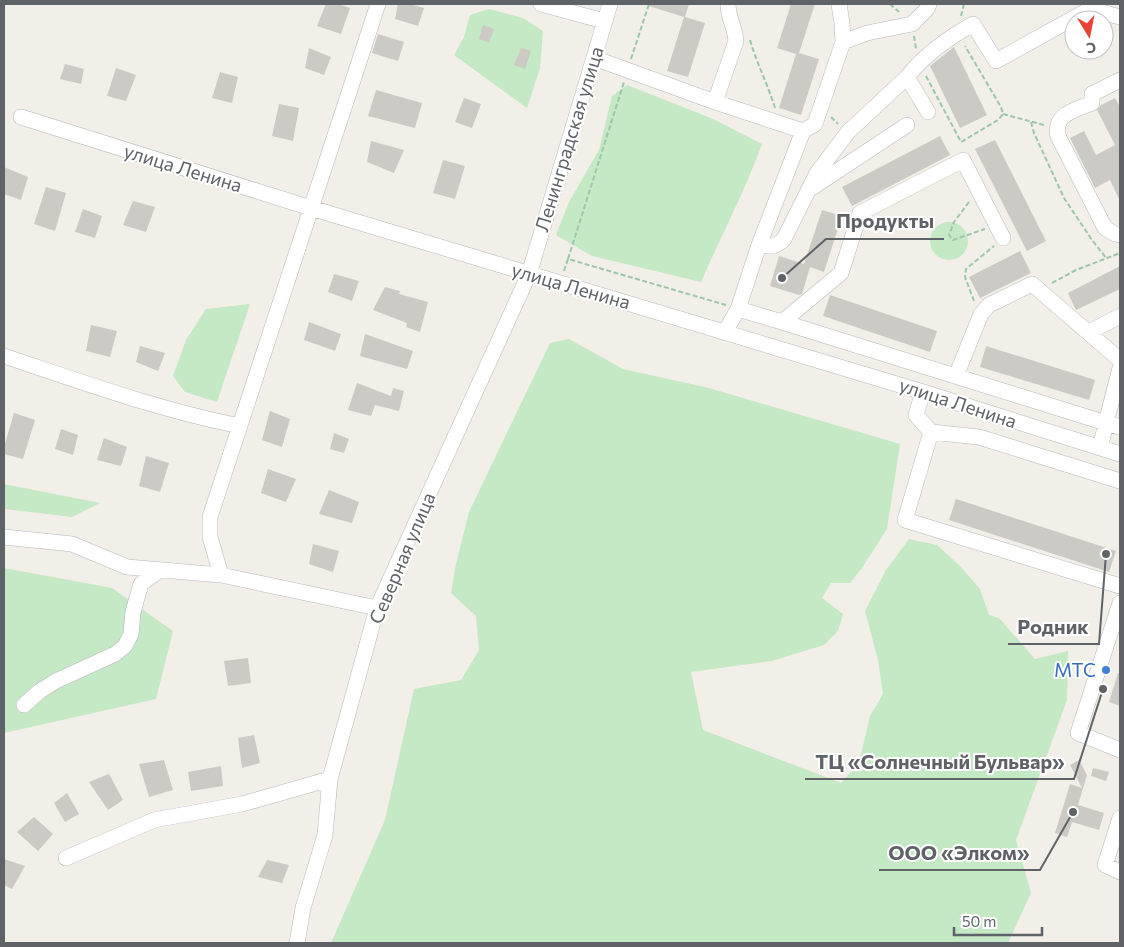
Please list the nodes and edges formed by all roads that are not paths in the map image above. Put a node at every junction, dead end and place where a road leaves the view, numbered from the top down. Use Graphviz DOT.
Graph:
graph roads {
  1 [pos="378,4"];
  2 [pos="541,4"];
  3 [pos="610,4"];
  4 [pos="728,4"];
  5 [pos="839,4"];
  6 [pos="929,4"];
  7 [pos="1120,17"];
  8 [pos="604,21"];
  9 [pos="843,42"];
  10 [pos="594,58"];
  11 [pos="907,76"];
  12 [pos="1120,80"];
  13 [pos="715,102"];
  14 [pos="928,112"];
  15 [pos="21,117"];
  16 [pos="907,125"];
  17 [pos="803,131"];
  18 [pos="809,190"];
  19 [pos="311,208"];
  20 [pos="1000,232"];
  21 [pos="1120,235"];
  22 [pos="759,245"];
  23 [pos="529,274"];
  24 [pos="738,308"];
  25 [pos="1120,316"];
  26 [pos="782,322"];
  27 [pos="725,332"];
  28 [pos="1089,332"];
  29 [pos="4,356"];
  30 [pos="1120,360"];
  31 [pos="1120,368"];
  32 [pos="956,376"];
  33 [pos="923,392"];
  34 [pos="988,413"];
  35 [pos="1113,425"];
  36 [pos="240,426"];
  37 [pos="931,432"];
  38 [pos="980,437"];
  39 [pos="1100,448"];
  40 [pos="1120,454"];
  41 [pos="1120,481"];
  42 [pos="4,537"];
  43 [pos="160,570"];
  44 [pos="221,575"];
  45 [pos="1120,586"];
  46 [pos="1120,603"];
  47 [pos="377,608"];
  48 [pos="24,705"];
  49 [pos="1120,750"];
  50 [pos="330,779"];
  51 [pos="1120,818"];
  52 [pos="66,858"];
  53 [pos="1120,872"];
  54 [pos="297,943"];
  1 -- 19 [label="street"];
  2 -- 8 [label="street"];
  3 -- 8 [label="street, Ленинградская улица"];
  4 -- 13 [label="street"];
  5 -- 9 [label="street"];
  6 -- 9 [label="street"];
  7 -- 11 [label="street"];
  8 -- 10 [label="street, Ленинградская улица"];
  9 -- 17 [label="street"];
  10 -- 13 [label="street"];
  10 -- 23 [label="street, Ленинградская улица"];
  11 -- 14 [label="street"];
  11 -- 18 [label="street"];
  12 -- 21 [label="street"];
  13 -- 17 [label="street"];
  15 -- 19 [label="street, улица Ленина"];
  16 -- 18 [label="street"];
  17 -- 22 [label="street"];
  18 -- 22 [label="street"];
  19 -- 23 [label="street, улица Ленина"];
  19 -- 36 [label="street"];
  20 -- 26 [label="street"];
  22 -- 24 [label="street"];
  23 -- 27 [label="street, улица Ленина"];
  23 -- 47 [label="street, Северная улица"];
  24 -- 26 [label="street"];
  24 -- 27 [label="street"];
  25 -- 28 [label="street"];
  26 -- 32 [label="street"];
  27 -- 33 [label="street, улица Ленина"];
  28 -- 30 [label="street"];
  28 -- 32 [label="street"];
  29 -- 36 [label="street"];
  31 -- 35 [label="street"];
  32 -- 35 [label="street"];
  33 -- 34 [label="street, улица Ленина"];
  33 -- 37 [label="street"];
  34 -- 38 [label="street"];
  34 -- 39 [label="street, улица Ленина"];
  35 -- 39 [label="street"];
  36 -- 44 [label="street"];
  37 -- 38 [label="street"];
  37 -- 45 [label="street"];
  38 -- 41 [label="street"];
  39 -- 40 [label="street, улица Ленина"];
  42 -- 43 [label="street"];
  43 -- 44 [label="street"];
  43 -- 48 [label="street"];
  44 -- 47 [label="street"];
  46 -- 49 [label="street"];
  47 -- 50 [label="street, Северная улица"];
  50 -- 52 [label="street"];
  50 -- 54 [label="street, Северная улица"];
  51 -- 53 [label="street"];
}
